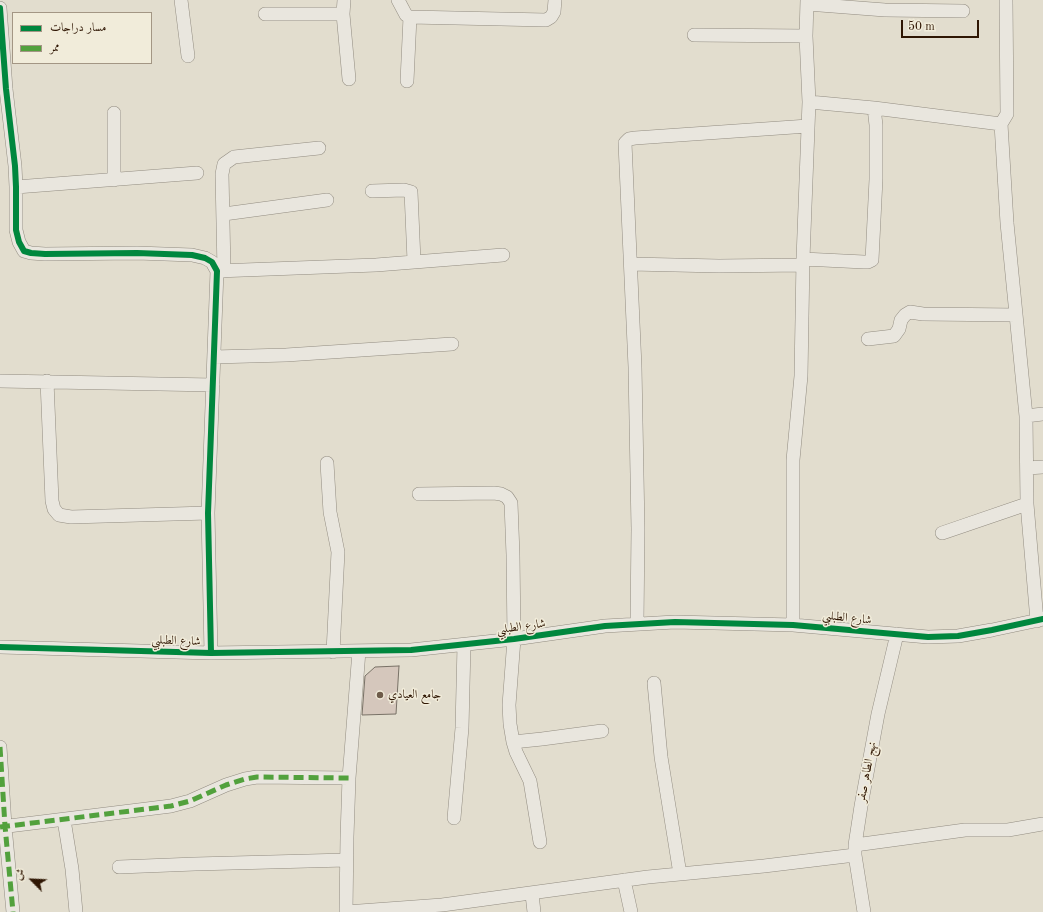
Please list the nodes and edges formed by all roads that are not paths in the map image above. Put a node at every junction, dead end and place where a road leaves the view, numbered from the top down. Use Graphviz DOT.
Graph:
graph roads {
  1 [pos="181,0"];
  2 [pos="344,0"];
  3 [pos="398,0"];
  4 [pos="555,0"];
  5 [pos="1006,0"];
  6 [pos="806,2"];
  7 [pos="0,8"];
  8 [pos="963,11"];
  9 [pos="265,14"];
  10 [pos="343,14"];
  11 [pos="410,17"];
  12 [pos="694,35"];
  13 [pos="806,36"];
  14 [pos="188,56"];
  15 [pos="349,79"];
  16 [pos="407,81"];
  17 [pos="3,89"];
  18 [pos="809,102"];
  19 [pos="874,108"];
  20 [pos="114,113"];
  21 [pos="1001,124"];
  22 [pos="808,126"];
  23 [pos="319,148"];
  24 [pos="197,173"];
  25 [pos="114,180"];
  26 [pos="16,187"];
  27 [pos="372,191"];
  28 [pos="327,200"];
  29 [pos="224,214"];
  30 [pos="503,255"];
  31 [pos="414,261"];
  32 [pos="803,262"];
  33 [pos="631,264"];
  34 [pos="221,271"];
  35 [pos="1016,315"];
  36 [pos="868,339"];
  37 [pos="452,344"];
  38 [pos="214,357"];
  39 [pos="0,381"];
  40 [pos="47,381"];
  41 [pos="213,385"];
  42 [pos="1043,414"];
  43 [pos="1026,416"];
  44 [pos="327,463"];
  45 [pos="1043,467"];
  46 [pos="1027,468"];
  47 [pos="420,494"];
  48 [pos="1027,504"];
  49 [pos="208,513"];
  50 [pos="942,533"];
  51 [pos="1040,620"];
  52 [pos="637,623"];
  53 [pos="793,625"];
  54 [pos="897,634"];
  55 [pos="514,639"];
  56 [pos="464,645"];
  57 [pos="0,647"];
  58 [pos="358,651"];
  59 [pos="333,652"];
  60 [pos="211,653"];
  61 [pos="654,683"];
  62 [pos="602,730"];
  63 [pos="513,742"];
  64 [pos="0,747"];
  65 [pos="349,778"];
  66 [pos="454,818"];
  67 [pos="64,820"];
  68 [pos="1043,824"];
  69 [pos="2,827"];
  70 [pos="540,842"];
  71 [pos="855,850"];
  72 [pos="346,860"];
  73 [pos="119,867"];
  74 [pos="680,874"];
  75 [pos="624,880"];
  76 [pos="532,894"];
  77 [pos="13,912"];
  78 [pos="76,912"];
  79 [pos="346,912"];
  80 [pos="534,912"];
  81 [pos="631,912"];
  82 [pos="864,912"];
  1 -- 14 [label="street"];
  2 -- 10 [label="street"];
  3 -- 11 [label="street"];
  4 -- 11 [label="street"];
  5 -- 21 [label="street"];
  6 -- 8 [label="street"];
  6 -- 13 [label="street"];
  7 -- 17 [label="street"];
  9 -- 10 [label="street"];
  10 -- 15 [label="street"];
  11 -- 16 [label="street"];
  12 -- 13 [label="street"];
  13 -- 18 [label="street"];
  17 -- 26 [label="street"];
  18 -- 19 [label="street"];
  18 -- 22 [label="street"];
  19 -- 21 [label="street"];
  19 -- 32 [label="street"];
  20 -- 25 [label="street"];
  21 -- 35 [label="street"];
  22 -- 32 [label="street"];
  22 -- 33 [label="street"];
  23 -- 29 [label="street"];
  24 -- 25 [label="street"];
  25 -- 26 [label="street"];
  26 -- 34 [label="street"];
  27 -- 31 [label="street"];
  28 -- 29 [label="street"];
  29 -- 34 [label="street"];
  30 -- 31 [label="street"];
  31 -- 34 [label="street"];
  32 -- 33 [label="street"];
  32 -- 53 [label="street"];
  33 -- 52 [label="street"];
  34 -- 38 [label="street"];
  35 -- 36 [label="street"];
  35 -- 43 [label="street"];
  37 -- 38 [label="street"];
  38 -- 41 [label="street"];
  39 -- 40 [label="street"];
  40 -- 41 [label="street"];
  40 -- 49 [label="street"];
  41 -- 49 [label="street"];
  42 -- 43 [label="street"];
  43 -- 46 [label="street"];
  44 -- 59 [label="street"];
  45 -- 46 [label="street"];
  46 -- 48 [label="street"];
  47 -- 55 [label="street"];
  48 -- 50 [label="street"];
  48 -- 51 [label="street"];
  49 -- 60 [label="street"];
  51 -- 54 [label="street, شارع الطبلبي"];
  52 -- 53 [label="street, شارع الطبلبي"];
  52 -- 55 [label="street, شارع الطبلبي"];
  53 -- 54 [label="street, شارع الطبلبي"];
  54 -- 71 [label="street, نهج الطاهر صفر"];
  55 -- 56 [label="street, شارع الطبلبي"];
  55 -- 63 [label="street"];
  56 -- 58 [label="street, شارع الطبلبي"];
  56 -- 66 [label="street"];
  57 -- 60 [label="street, شارع الطبلبي"];
  58 -- 59 [label="street, شارع الطبلبي"];
  58 -- 65 [label="street"];
  59 -- 60 [label="street, شارع الطبلبي"];
  61 -- 74 [label="street"];
  62 -- 63 [label="street"];
  63 -- 70 [label="street"];
  64 -- 69 [label="street"];
  65 -- 67 [label="street"];
  65 -- 72 [label="street"];
  67 -- 69 [label="street"];
  67 -- 78 [label="street"];
  68 -- 71 [label="street"];
  69 -- 77 [label="street"];
  71 -- 74 [label="street"];
  71 -- 82 [label="street, نهج الطاهر صفر"];
  72 -- 73 [label="street"];
  72 -- 79 [label="street"];
  74 -- 75 [label="street"];
  75 -- 76 [label="street"];
  75 -- 81 [label="street"];
  76 -- 79 [label="street"];
  76 -- 80 [label="street"];
}
